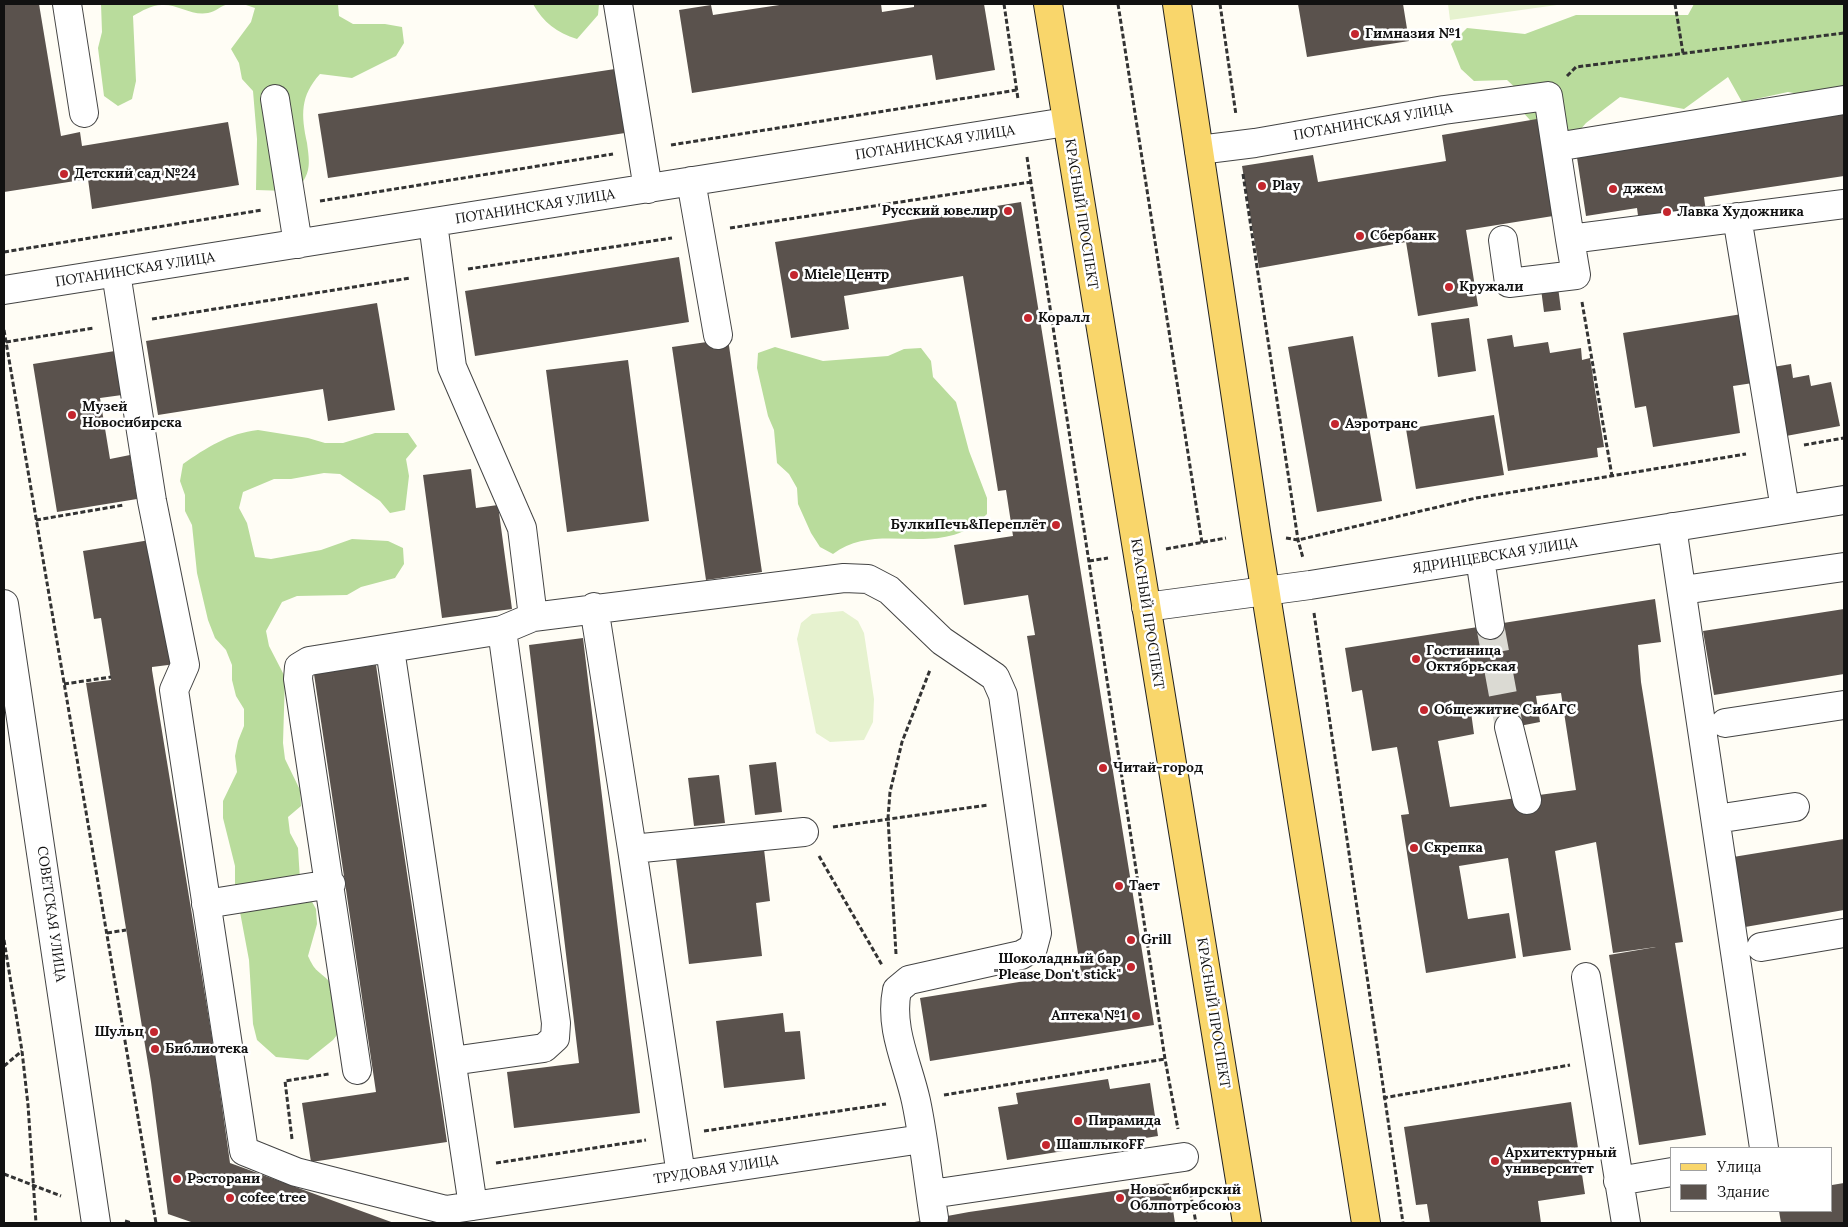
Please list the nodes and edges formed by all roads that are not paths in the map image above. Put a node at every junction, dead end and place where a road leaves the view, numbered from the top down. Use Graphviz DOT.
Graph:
graph roads {
  1 [pos="67,4"];
  2 [pos="618,4"];
  3 [pos="1048,4"];
  4 [pos="1177,4"];
  5 [pos="275,99"];
  6 [pos="1844,100"];
  7 [pos="84,113"];
  8 [pos="1066,122"];
  9 [pos="1556,147"];
  10 [pos="1199,150"];
  11 [pos="692,181"];
  12 [pos="648,189"];
  13 [pos="1844,204"];
  14 [pos="1737,217"];
  15 [pos="433,223"];
  16 [pos="1570,239"];
  17 [pos="1503,240"];
  18 [pos="298,244"];
  19 [pos="116,273"];
  20 [pos="4,290"];
  21 [pos="718,335"];
  22 [pos="1844,500"];
  23 [pos="1785,509"];
  24 [pos="1672,527"];
  25 [pos="1480,558"];
  26 [pos="1844,567"];
  27 [pos="1683,590"];
  28 [pos="1267,592"];
  29 [pos="4,604"];
  30 [pos="594,608"];
  31 [pos="1146,608"];
  32 [pos="533,617"];
  33 [pos="1490,625"];
  34 [pos="502,630"];
  35 [pos="390,649"];
  36 [pos="12,703"];
  37 [pos="1844,705"];
  38 [pos="1724,723"];
  39 [pos="1509,727"];
  40 [pos="1527,800"];
  41 [pos="1794,807"];
  42 [pos="1716,819"];
  43 [pos="804,832"];
  44 [pos="632,849"];
  45 [pos="331,884"];
  46 [pos="206,904"];
  47 [pos="1844,933"];
  48 [pos="1761,947"];
  49 [pos="1586,977"];
  50 [pos="452,1061"];
  51 [pos="358,1070"];
  52 [pos="922,1139"];
  53 [pos="1764,1147"];
  54 [pos="1184,1157"];
  55 [pos="1670,1172"];
  56 [pos="681,1176"];
  57 [pos="1618,1181"];
  58 [pos="474,1206"];
  59 [pos="443,1217"];
  60 [pos="96,1223"];
  61 [pos="1247,1223"];
  62 [pos="1366,1223"];
  63 [pos="1626,1223"];
  1 -- 7 [label="street"];
  2 -- 12 [label="street"];
  3 -- 8 [label="main road, КРАСНЫЙ ПРОСПЕКТ"];
  4 -- 10 [label="main road"];
  5 -- 18 [label="street"];
  6 -- 9 [label="street"];
  8 -- 11 [label="street, ПОТАНИНСКАЯ УЛИЦА"];
  8 -- 31 [label="main road, КРАСНЫЙ ПРОСПЕКТ"];
  9 -- 10 [label="street, ПОТАНИНСКАЯ УЛИЦА"];
  9 -- 16 [label="street"];
  10 -- 28 [label="main road"];
  11 -- 12 [label="street, ПОТАНИНСКАЯ УЛИЦА"];
  11 -- 21 [label="street"];
  12 -- 15 [label="street, ПОТАНИНСКАЯ УЛИЦА"];
  13 -- 14 [label="street"];
  14 -- 16 [label="street"];
  14 -- 23 [label="street"];
  15 -- 18 [label="street, ПОТАНИНСКАЯ УЛИЦА"];
  15 -- 32 [label="street"];
  16 -- 17 [label="street"];
  18 -- 19 [label="street, ПОТАНИНСКАЯ УЛИЦА"];
  19 -- 20 [label="street, ПОТАНИНСКАЯ УЛИЦА"];
  19 -- 46 [label="street"];
  22 -- 23 [label="street, ЯДРИНЦЕВСКАЯ УЛИЦА"];
  23 -- 24 [label="street, ЯДРИНЦЕВСКАЯ УЛИЦА"];
  24 -- 25 [label="street, ЯДРИНЦЕВСКАЯ УЛИЦА"];
  24 -- 27 [label="street"];
  25 -- 28 [label="street, ЯДРИНЦЕВСКАЯ УЛИЦА"];
  25 -- 33 [label="street"];
  26 -- 27 [label="street"];
  27 -- 42 [label="street"];
  28 -- 31 [label="street, ЯДРИНЦЕВСКАЯ УЛИЦА"];
  28 -- 62 [label="main road"];
  29 -- 36 [label="street, СОВЕТСКАЯ УЛИЦА"];
  30 -- 32 [label="street"];
  30 -- 44 [label="street"];
  30 -- 52 [label="street"];
  31 -- 61 [label="main road, КРАСНЫЙ ПРОСПЕКТ"];
  32 -- 34 [label="street"];
  34 -- 35 [label="street"];
  34 -- 50 [label="street"];
  35 -- 45 [label="street"];
  35 -- 50 [label="street"];
  36 -- 60 [label="street, СОВЕТСКАЯ УЛИЦА"];
  37 -- 38 [label="street"];
  39 -- 40 [label="street"];
  41 -- 42 [label="street"];
  42 -- 53 [label="street"];
  43 -- 44 [label="street"];
  44 -- 56 [label="street"];
  45 -- 46 [label="street"];
  45 -- 51 [label="street"];
  46 -- 59 [label="street"];
  47 -- 48 [label="street"];
  49 -- 57 [label="street"];
  50 -- 58 [label="street"];
  52 -- 54 [label="street"];
  52 -- 56 [label="street, ТРУДОВАЯ УЛИЦА"];
  55 -- 57 [label="street"];
  56 -- 58 [label="street, ТРУДОВАЯ УЛИЦА"];
  57 -- 63 [label="street"];
  58 -- 59 [label="street, ТРУДОВАЯ УЛИЦА"];
}
